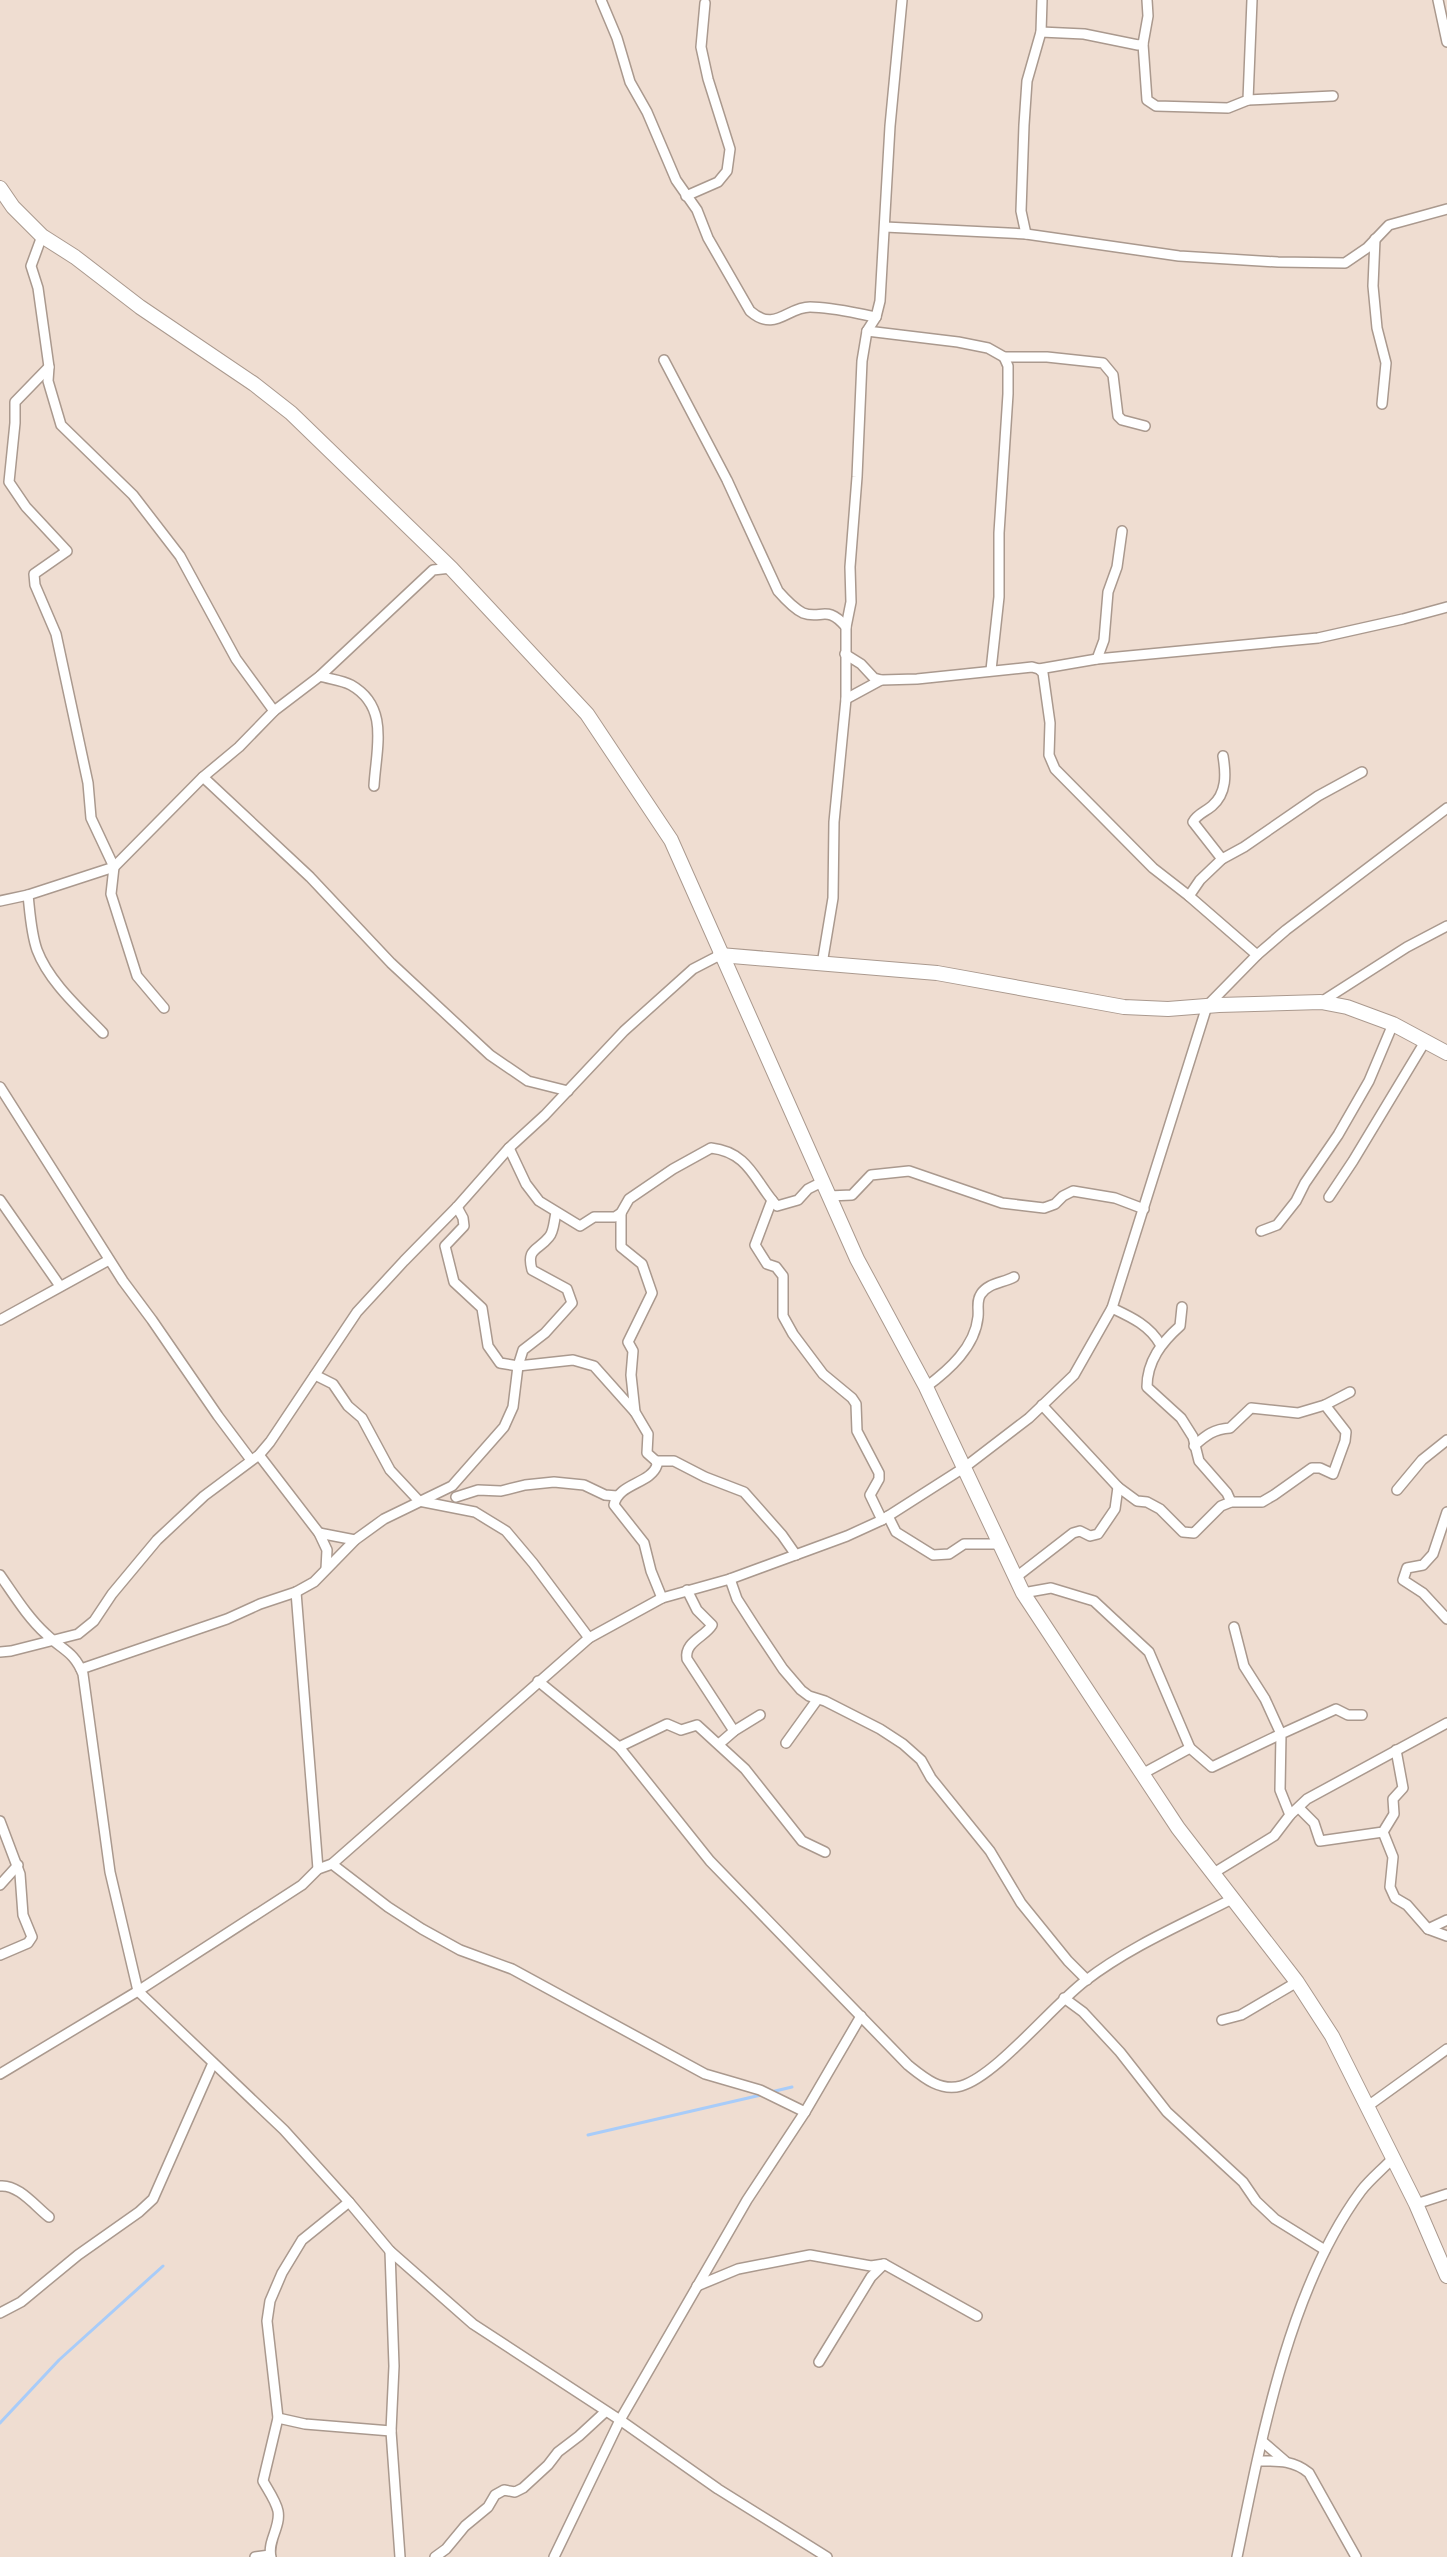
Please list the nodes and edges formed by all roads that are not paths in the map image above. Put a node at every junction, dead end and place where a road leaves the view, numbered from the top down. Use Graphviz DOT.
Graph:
graph roads {
  1 [pos="602,0"];
  2 [pos="902,0"];
  3 [pos="1042,0"];
  4 [pos="1147,0"];
  5 [pos="1252,0"];
  6 [pos="1438,0"];
  7 [pos="705,3"];
  8 [pos="1041,32"];
  9 [pos="1447,42"];
  10 [pos="1143,44"];
  11 [pos="1333,96"];
  12 [pos="1248,100"];
  13 [pos="0,188"];
  14 [pos="686,196"];
  15 [pos="1447,209"];
  16 [pos="885,227"];
  17 [pos="1026,234"];
  18 [pos="42,236"];
  19 [pos="1375,239"];
  20 [pos="876,317"];
  21 [pos="867,331"];
  22 [pos="1004,357"];
  23 [pos="664,360"];
  24 [pos="49,367"];
  25 [pos="1382,404"];
  26 [pos="1145,426"];
  27 [pos="1122,531"];
  28 [pos="451,568"];
  29 [pos="1447,607"];
  30 [pos="846,627"];
  31 [pos="845,654"];
  32 [pos="1097,659"];
  33 [pos="1039,669"];
  34 [pos="991,670"];
  35 [pos="320,676"];
  36 [pos="881,680"];
  37 [pos="846,699"];
  38 [pos="274,711"];
  39 [pos="1223,756"];
  40 [pos="1362,772"];
  41 [pos="203,777"];
  42 [pos="374,786"];
  43 [pos="1447,808"];
  44 [pos="1222,859"];
  45 [pos="114,867"];
  46 [pos="28,895"];
  47 [pos="1189,896"];
  48 [pos="0,901"];
  49 [pos="1447,926"];
  50 [pos="720,955"];
  51 [pos="1257,955"];
  52 [pos="822,963"];
  53 [pos="1322,1002"];
  54 [pos="1207,1006"];
  55 [pos="164,1008"];
  56 [pos="1393,1024"];
  57 [pos="103,1033"];
  58 [pos="1426,1040"];
  59 [pos="1447,1053"];
  60 [pos="0,1087"];
  61 [pos="568,1091"];
  62 [pos="509,1148"];
  63 [pos="822,1182"];
  64 [pos="829,1196"];
  65 [pos="1329,1197"];
  66 [pos="0,1200"];
  67 [pos="772,1200"];
  68 [pos="457,1207"];
  69 [pos="1144,1209"];
  70 [pos="556,1213"];
  71 [pos="621,1214"];
  72 [pos="1261,1231"];
  73 [pos="109,1260"];
  74 [pos="1014,1277"];
  75 [pos="60,1286"];
  76 [pos="1182,1307"];
  77 [pos="1112,1308"];
  78 [pos="0,1320"];
  79 [pos="1160,1344"];
  80 [pos="518,1366"];
  81 [pos="315,1375"];
  82 [pos="926,1387"];
  83 [pos="1350,1392"];
  84 [pos="1042,1405"];
  85 [pos="1325,1405"];
  86 [pos="635,1412"];
  87 [pos="1447,1440"];
  88 [pos="1194,1446"];
  89 [pos="255,1457"];
  90 [pos="656,1461"];
  91 [pos="965,1467"];
  92 [pos="452,1486"];
  93 [pos="1118,1487"];
  94 [pos="1397,1490"];
  95 [pos="617,1496"];
  96 [pos="456,1497"];
  97 [pos="419,1501"];
  98 [pos="1231,1502"];
  99 [pos="458,1509"];
  100 [pos="1447,1512"];
  101 [pos="885,1518"];
  102 [pos="320,1533"];
  103 [pos="356,1540"];
  104 [pos="999,1544"];
  105 [pos="795,1555"];
  106 [pos="326,1569"];
  107 [pos="0,1575"];
  108 [pos="1016,1578"];
  109 [pos="730,1579"];
  110 [pos="687,1590"];
  111 [pos="296,1592"];
  112 [pos="1023,1593"];
  113 [pos="662,1598"];
  114 [pos="1447,1618"];
  115 [pos="1234,1627"];
  116 [pos="589,1638"];
  117 [pos="54,1641"];
  118 [pos="0,1652"];
  119 [pos="81,1669"];
  120 [pos="538,1681"];
  121 [pos="817,1700"];
  122 [pos="760,1715"];
  123 [pos="1362,1715"];
  124 [pos="1447,1723"];
  125 [pos="734,1731"];
  126 [pos="1281,1734"];
  127 [pos="786,1743"];
  128 [pos="719,1744"];
  129 [pos="619,1747"];
  130 [pos="1190,1748"];
  131 [pos="1396,1750"];
  132 [pos="1142,1774"];
  133 [pos="1299,1808"];
  134 [pos="1290,1815"];
  135 [pos="0,1821"];
  136 [pos="1383,1832"];
  137 [pos="825,1852"];
  138 [pos="332,1864"];
  139 [pos="18,1865"];
  140 [pos="318,1869"];
  141 [pos="1212,1874"];
  142 [pos="0,1885"];
  143 [pos="1232,1899"];
  144 [pos="1447,1920"];
  145 [pos="1428,1929"];
  146 [pos="1447,1936"];
  147 [pos="0,1955"];
  148 [pos="1087,1980"];
  149 [pos="1297,1982"];
  150 [pos="138,1991"];
  151 [pos="1064,1998"];
  152 [pos="861,2016"];
  153 [pos="1222,2020"];
  154 [pos="1447,2049"];
  155 [pos="213,2063"];
  156 [pos="0,2074"];
  157 [pos="1368,2106"];
  158 [pos="805,2112"];
  159 [pos="1393,2158"];
  160 [pos="0,2186"];
  161 [pos="1447,2194"];
  162 [pos="350,2202"];
  163 [pos="1416,2204"];
  164 [pos="49,2217"];
  165 [pos="1325,2250"];
  166 [pos="390,2251"];
  167 [pos="884,2264"];
  168 [pos="1447,2276"];
  169 [pos="697,2286"];
  170 [pos="0,2313"];
  171 [pos="977,2316"];
  172 [pos="819,2362"];
  173 [pos="605,2412"];
  174 [pos="278,2418"];
  175 [pos="620,2420"];
  176 [pos="391,2431"];
  177 [pos="1263,2442"];
  178 [pos="1258,2461"];
  179 [pos="1285,2461"];
  180 [pos="271,2556"];
  181 [pos="255,2557"];
  182 [pos="400,2557"];
  183 [pos="435,2557"];
  184 [pos="554,2557"];
  185 [pos="827,2557"];
  186 [pos="1237,2557"];
  187 [pos="1356,2557"];
  1 -- 14 [label="street"];
  2 -- 16 [label="street"];
  3 -- 8 [label="street"];
  4 -- 10 [label="street"];
  5 -- 12 [label="street"];
  6 -- 9 [label="street"];
  7 -- 14 [label="street"];
  8 -- 10 [label="street"];
  8 -- 17 [label="street"];
  10 -- 12 [label="street"];
  11 -- 12 [label="street"];
  13 -- 18 [label="main road"];
  14 -- 20 [label="street"];
  15 -- 19 [label="street"];
  16 -- 17 [label="street"];
  16 -- 20 [label="street"];
  17 -- 19 [label="street"];
  18 -- 24 [label="street"];
  18 -- 28 [label="main road"];
  19 -- 25 [label="street"];
  20 -- 21 [label="street"];
  21 -- 22 [label="street"];
  21 -- 30 [label="street"];
  22 -- 26 [label="street"];
  22 -- 34 [label="street"];
  23 -- 30 [label="street"];
  24 -- 38 [label="street"];
  24 -- 45 [label="street"];
  27 -- 32 [label="street"];
  28 -- 35 [label="street"];
  28 -- 50 [label="main road"];
  29 -- 32 [label="street"];
  30 -- 31 [label="street"];
  31 -- 36 [label="street"];
  31 -- 37 [label="street"];
  32 -- 33 [label="street"];
  33 -- 34 [label="street"];
  33 -- 47 [label="street"];
  34 -- 36 [label="street"];
  35 -- 38 [label="street"];
  35 -- 42 [label="street"];
  36 -- 37 [label="street"];
  37 -- 52 [label="street"];
  38 -- 41 [label="street"];
  39 -- 44 [label="street"];
  40 -- 44 [label="street"];
  41 -- 45 [label="street"];
  41 -- 61 [label="street"];
  43 -- 51 [label="street"];
  44 -- 47 [label="street"];
  45 -- 46 [label="street"];
  45 -- 55 [label="street"];
  46 -- 48 [label="street"];
  46 -- 57 [label="street"];
  47 -- 51 [label="street"];
  49 -- 53 [label="street"];
  50 -- 52 [label="main road"];
  50 -- 61 [label="street"];
  50 -- 63 [label="main road"];
  51 -- 54 [label="street"];
  52 -- 54 [label="main road"];
  53 -- 54 [label="main road"];
  53 -- 56 [label="main road"];
  54 -- 69 [label="street"];
  56 -- 58 [label="main road"];
  56 -- 72 [label="street"];
  58 -- 59 [label="main road"];
  58 -- 65 [label="street"];
  60 -- 73 [label="street"];
  61 -- 62 [label="street"];
  62 -- 68 [label="street"];
  62 -- 70 [label="street"];
  63 -- 64 [label="main road"];
  63 -- 67 [label="street"];
  64 -- 69 [label="street"];
  64 -- 82 [label="main road"];
  66 -- 75 [label="street"];
  67 -- 71 [label="street"];
  67 -- 101 [label="street"];
  68 -- 80 [label="street"];
  68 -- 81 [label="street"];
  69 -- 77 [label="street"];
  70 -- 71 [label="street"];
  70 -- 80 [label="street"];
  71 -- 86 [label="street"];
  73 -- 75 [label="street"];
  73 -- 89 [label="street"];
  74 -- 82 [label="street"];
  75 -- 78 [label="street"];
  76 -- 79 [label="street"];
  77 -- 79 [label="street"];
  77 -- 84 [label="street"];
  79 -- 88 [label="street"];
  80 -- 86 [label="street"];
  80 -- 92 [label="street"];
  81 -- 89 [label="street"];
  81 -- 97 [label="street"];
  82 -- 91 [label="main road"];
  83 -- 85 [label="street"];
  84 -- 91 [label="street"];
  84 -- 93 [label="street"];
  85 -- 88 [label="street"];
  85 -- 98 [label="street"];
  86 -- 90 [label="street"];
  87 -- 94 [label="street"];
  88 -- 98 [label="street"];
  89 -- 102 [label="street"];
  89 -- 117 [label="street"];
  90 -- 95 [label="street"];
  90 -- 105 [label="street"];
  91 -- 101 [label="street"];
  91 -- 104 [label="main road"];
  92 -- 96 [label="street"];
  92 -- 97 [label="street"];
  93 -- 98 [label="street"];
  93 -- 108 [label="street"];
  95 -- 96 [label="street"];
  95 -- 113 [label="street"];
  96 -- 99 [label="street"];
  97 -- 99 [label="street"];
  97 -- 103 [label="street"];
  99 -- 116 [label="street"];
  100 -- 114 [label="street"];
  101 -- 104 [label="street"];
  101 -- 105 [label="street"];
  102 -- 103 [label="street"];
  102 -- 106 [label="street"];
  103 -- 106 [label="street"];
  104 -- 108 [label="main road"];
  105 -- 109 [label="street"];
  106 -- 111 [label="street"];
  107 -- 117 [label="street"];
  108 -- 112 [label="main road"];
  109 -- 110 [label="street"];
  109 -- 121 [label="street"];
  110 -- 113 [label="street"];
  110 -- 125 [label="street"];
  111 -- 119 [label="street"];
  111 -- 140 [label="street"];
  112 -- 130 [label="street"];
  112 -- 132 [label="main road"];
  113 -- 116 [label="street"];
  115 -- 126 [label="street"];
  116 -- 120 [label="street"];
  117 -- 118 [label="street"];
  117 -- 119 [label="street"];
  119 -- 150 [label="street"];
  120 -- 129 [label="street"];
  120 -- 138 [label="street"];
  121 -- 127 [label="street"];
  121 -- 148 [label="street"];
  122 -- 125 [label="street"];
  123 -- 126 [label="street"];
  124 -- 131 [label="street"];
  125 -- 128 [label="street"];
  126 -- 130 [label="street"];
  126 -- 134 [label="street"];
  128 -- 129 [label="street"];
  128 -- 137 [label="street"];
  129 -- 152 [label="street"];
  130 -- 132 [label="street"];
  131 -- 133 [label="street"];
  131 -- 136 [label="street"];
  132 -- 141 [label="main road"];
  133 -- 134 [label="street"];
  133 -- 136 [label="street"];
  134 -- 141 [label="street"];
  135 -- 139 [label="street"];
  136 -- 145 [label="street"];
  138 -- 140 [label="street"];
  138 -- 158 [label="street"];
  139 -- 142 [label="street"];
  139 -- 147 [label="street"];
  140 -- 150 [label="street"];
  141 -- 143 [label="main road"];
  143 -- 148 [label="street"];
  143 -- 149 [label="main road"];
  144 -- 145 [label="street"];
  145 -- 146 [label="street"];
  148 -- 151 [label="street"];
  149 -- 153 [label="street"];
  149 -- 157 [label="main road"];
  150 -- 155 [label="street"];
  150 -- 156 [label="street"];
  151 -- 152 [label="street"];
  151 -- 165 [label="street"];
  152 -- 158 [label="street"];
  154 -- 157 [label="street"];
  155 -- 162 [label="street"];
  155 -- 170 [label="street"];
  157 -- 159 [label="main road"];
  158 -- 169 [label="street"];
  159 -- 163 [label="main road"];
  159 -- 165 [label="street"];
  160 -- 164 [label="street"];
  161 -- 163 [label="street"];
  162 -- 166 [label="street"];
  162 -- 174 [label="street"];
  163 -- 168 [label="main road"];
  165 -- 177 [label="street"];
  166 -- 173 [label="street"];
  166 -- 176 [label="street"];
  167 -- 169 [label="street"];
  167 -- 171 [label="street"];
  167 -- 172 [label="street"];
  169 -- 175 [label="street"];
  173 -- 175 [label="street"];
  173 -- 183 [label="street"];
  174 -- 176 [label="street"];
  174 -- 180 [label="street"];
  175 -- 184 [label="street"];
  175 -- 185 [label="street"];
  176 -- 182 [label="street"];
  177 -- 178 [label="street"];
  177 -- 179 [label="street"];
  178 -- 179 [label="street"];
  178 -- 186 [label="street"];
  179 -- 187 [label="street"];
  180 -- 181 [label="street"];
}
